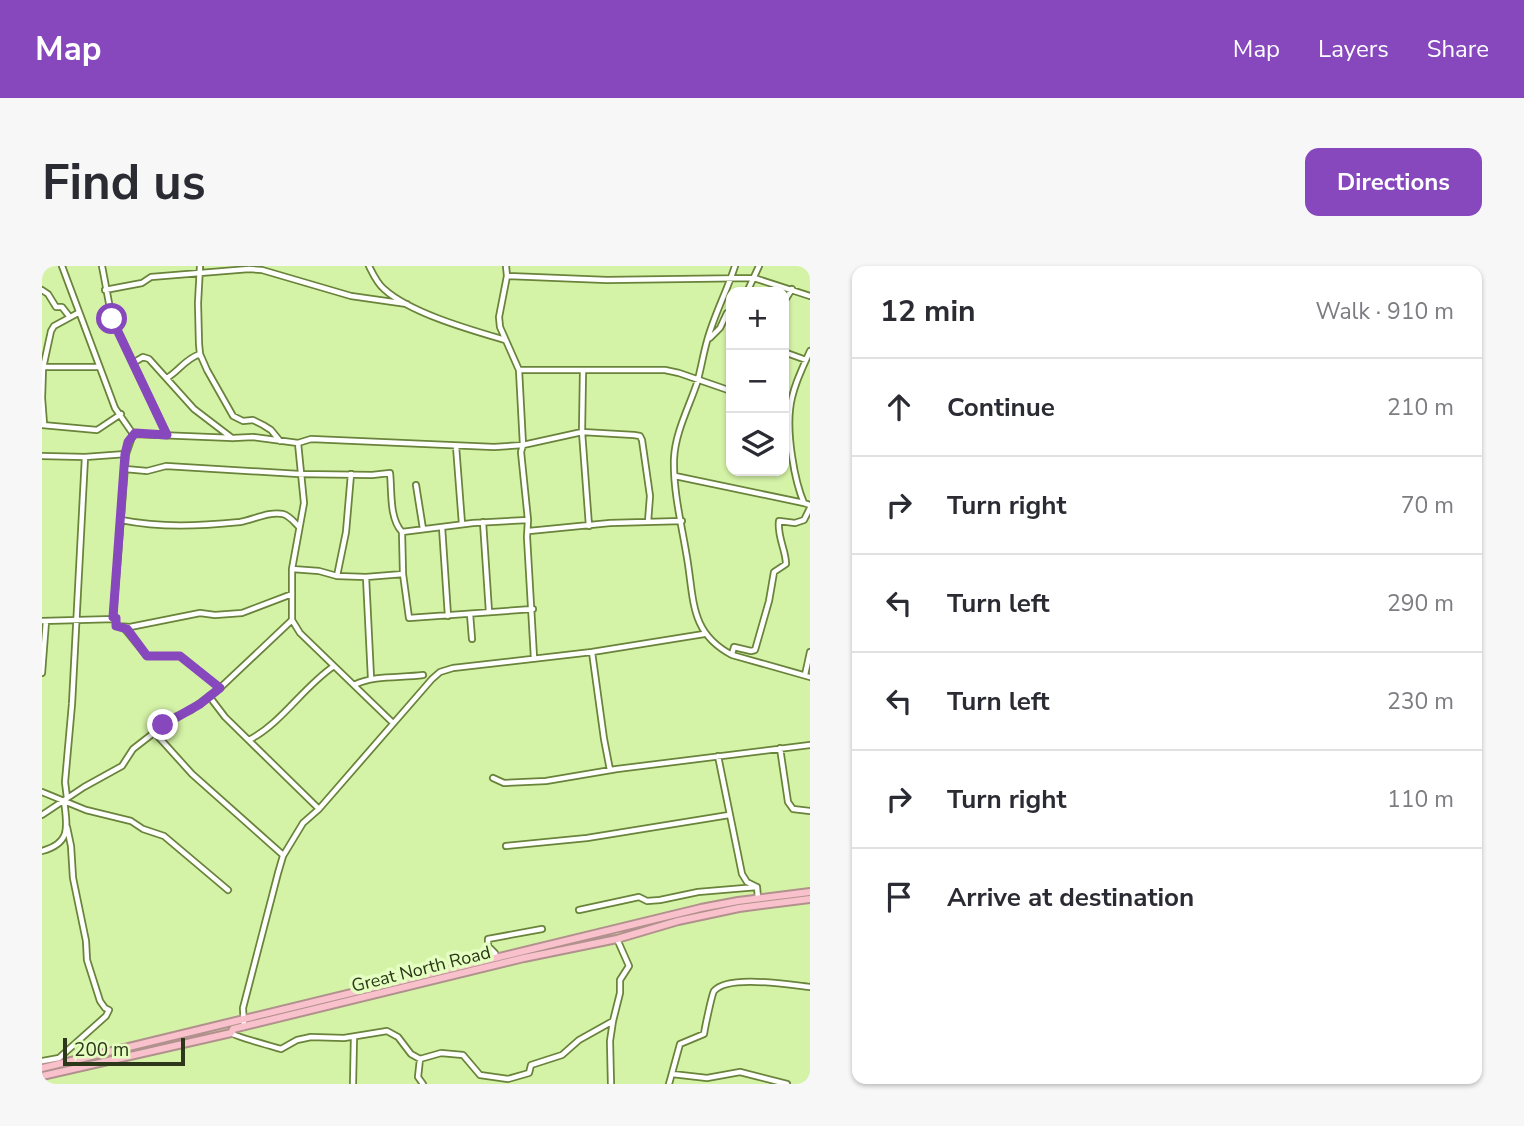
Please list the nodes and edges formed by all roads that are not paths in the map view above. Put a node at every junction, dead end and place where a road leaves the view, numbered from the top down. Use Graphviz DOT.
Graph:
graph roads {
  1 [pos="62,266"];
  2 [pos="102,266"];
  3 [pos="369,266"];
  4 [pos="506,266"];
  5 [pos="735,266"];
  6 [pos="759,266"];
  7 [pos="260,268"];
  8 [pos="200,269"];
  9 [pos="507,276"];
  10 [pos="754,278"];
  11 [pos="731,279"];
  12 [pos="750,287"];
  13 [pos="792,289"];
  14 [pos="42,290"];
  15 [pos="105,290"];
  16 [pos="789,294"];
  17 [pos="810,296"];
  18 [pos="407,304"];
  19 [pos="76,315"];
  20 [pos="726,315"];
  21 [pos="506,341"];
  22 [pos="706,341"];
  23 [pos="810,351"];
  24 [pos="200,354"];
  25 [pos="789,354"];
  26 [pos="806,360"];
  27 [pos="133,363"];
  28 [pos="98,367"];
  29 [pos="42,368"];
  30 [pos="519,370"];
  31 [pos="583,371"];
  32 [pos="167,378"];
  33 [pos="698,381"];
  34 [pos="726,389"];
  35 [pos="42,398"];
  36 [pos="789,405"];
  37 [pos="787,413"];
  38 [pos="121,414"];
  39 [pos="43,424"];
  40 [pos="582,432"];
  41 [pos="133,434"];
  42 [pos="167,435"];
  43 [pos="233,439"];
  44 [pos="280,441"];
  45 [pos="298,443"];
  46 [pos="523,445"];
  47 [pos="456,446"];
  48 [pos="125,454"];
  49 [pos="42,456"];
  50 [pos="85,457"];
  51 [pos="125,469"];
  52 [pos="299,474"];
  53 [pos="351,474"];
  54 [pos="675,476"];
  55 [pos="416,485"];
  56 [pos="808,505"];
  57 [pos="121,520"];
  58 [pos="528,520"];
  59 [pos="682,521"];
  60 [pos="483,522"];
  61 [pos="648,522"];
  62 [pos="462,524"];
  63 [pos="589,526"];
  64 [pos="442,527"];
  65 [pos="300,528"];
  66 [pos="423,529"];
  67 [pos="529,531"];
  68 [pos="401,532"];
  69 [pos="292,569"];
  70 [pos="403,574"];
  71 [pos="337,576"];
  72 [pos="366,577"];
  73 [pos="292,594"];
  74 [pos="533,609"];
  75 [pos="489,612"];
  76 [pos="470,614"];
  77 [pos="448,616"];
  78 [pos="116,618"];
  79 [pos="292,620"];
  80 [pos="44,621"];
  81 [pos="76,622"];
  82 [pos="116,626"];
  83 [pos="704,634"];
  84 [pos="472,639"];
  85 [pos="592,652"];
  86 [pos="810,652"];
  87 [pos="732,655"];
  88 [pos="534,658"];
  89 [pos="334,666"];
  90 [pos="42,673"];
  91 [pos="423,675"];
  92 [pos="807,676"];
  93 [pos="371,678"];
  94 [pos="354,685"];
  95 [pos="220,688"];
  96 [pos="209,696"];
  97 [pos="393,723"];
  98 [pos="155,733"];
  99 [pos="249,740"];
  100 [pos="810,745"];
  101 [pos="780,748"];
  102 [pos="719,756"];
  103 [pos="610,770"];
  104 [pos="493,778"];
  105 [pos="42,792"];
  106 [pos="66,799"];
  107 [pos="319,809"];
  108 [pos="810,811"];
  109 [pos="42,815"];
  110 [pos="729,815"];
  111 [pos="67,827"];
  112 [pos="506,846"];
  113 [pos="42,851"];
  114 [pos="283,856"];
  115 [pos="757,887"];
  116 [pos="228,890"];
  117 [pos="810,892"];
  118 [pos="758,898"];
  119 [pos="810,899"];
  120 [pos="579,910"];
  121 [pos="542,929"];
  122 [pos="617,939"];
  123 [pos="496,958"];
  124 [pos="810,987"];
  125 [pos="613,1021"];
  126 [pos="243,1023"];
  127 [pos="231,1033"];
  128 [pos="354,1037"];
  129 [pos="420,1059"];
  130 [pos="42,1061"];
  131 [pos="42,1068"];
  132 [pos="672,1074"];
  133 [pos="42,1076"];
  134 [pos="508,1082"];
  135 [pos="353,1084"];
  136 [pos="423,1084"];
  137 [pos="611,1084"];
  138 [pos="669,1084"];
  139 [pos="787,1084"];
  1 -- 19 [label="street"];
  2 -- 15 [label="street"];
  3 -- 18 [label="street"];
  4 -- 9 [label="street"];
  5 -- 11 [label="street"];
  6 -- 10 [label="street"];
  7 -- 8 [label="street"];
  7 -- 18 [label="street"];
  8 -- 15 [label="street"];
  8 -- 24 [label="street"];
  9 -- 11 [label="street"];
  9 -- 21 [label="street"];
  10 -- 11 [label="street"];
  10 -- 12 [label="street"];
  10 -- 13 [label="street"];
  11 -- 22 [label="street"];
  13 -- 16 [label="street"];
  13 -- 17 [label="street"];
  14 -- 19 [label="street"];
  15 -- 27 [label="street"];
  18 -- 21 [label="street"];
  19 -- 28 [label="street"];
  19 -- 29 [label="street"];
  20 -- 22 [label="street"];
  21 -- 30 [label="street"];
  22 -- 33 [label="street"];
  23 -- 26 [label="street"];
  24 -- 32 [label="street"];
  24 -- 44 [label="street"];
  25 -- 26 [label="street"];
  26 -- 36 [label="street"];
  27 -- 32 [label="street"];
  27 -- 42 [label="street"];
  28 -- 29 [label="street"];
  28 -- 38 [label="street"];
  29 -- 35 [label="street"];
  30 -- 31 [label="street"];
  30 -- 46 [label="street"];
  31 -- 33 [label="street"];
  31 -- 40 [label="street"];
  32 -- 43 [label="street"];
  33 -- 34 [label="street"];
  33 -- 54 [label="street"];
  35 -- 39 [label="street"];
  37 -- 56 [label="street"];
  38 -- 39 [label="street"];
  38 -- 41 [label="street"];
  40 -- 46 [label="street"];
  40 -- 61 [label="street"];
  40 -- 63 [label="street"];
  41 -- 42 [label="street"];
  41 -- 48 [label="street"];
  42 -- 43 [label="street"];
  43 -- 44 [label="street"];
  44 -- 45 [label="street"];
  45 -- 47 [label="street"];
  45 -- 52 [label="street"];
  46 -- 47 [label="street"];
  46 -- 58 [label="street"];
  47 -- 62 [label="street"];
  48 -- 50 [label="street"];
  48 -- 51 [label="street"];
  49 -- 50 [label="street"];
  50 -- 81 [label="street"];
  51 -- 52 [label="street"];
  51 -- 57 [label="street"];
  52 -- 53 [label="street"];
  52 -- 65 [label="street"];
  53 -- 68 [label="street"];
  53 -- 71 [label="street"];
  54 -- 56 [label="street"];
  54 -- 59 [label="street"];
  55 -- 66 [label="street"];
  56 -- 87 [label="street"];
  57 -- 65 [label="street"];
  57 -- 78 [label="street"];
  58 -- 60 [label="street"];
  58 -- 67 [label="street"];
  59 -- 61 [label="street"];
  59 -- 83 [label="street"];
  60 -- 62 [label="street"];
  60 -- 75 [label="street"];
  61 -- 63 [label="street"];
  62 -- 64 [label="street"];
  63 -- 67 [label="street"];
  64 -- 66 [label="street"];
  64 -- 77 [label="street"];
  65 -- 69 [label="street"];
  66 -- 68 [label="street"];
  67 -- 74 [label="street"];
  68 -- 70 [label="street"];
  69 -- 71 [label="street"];
  69 -- 73 [label="street"];
  70 -- 72 [label="street"];
  70 -- 77 [label="street"];
  71 -- 72 [label="street"];
  72 -- 93 [label="street"];
  73 -- 79 [label="street"];
  73 -- 82 [label="street"];
  74 -- 75 [label="street"];
  74 -- 88 [label="street"];
  75 -- 76 [label="street"];
  76 -- 77 [label="street"];
  76 -- 84 [label="street"];
  78 -- 81 [label="street"];
  78 -- 82 [label="street"];
  79 -- 89 [label="street"];
  79 -- 95 [label="street"];
  80 -- 81 [label="street"];
  80 -- 90 [label="street"];
  81 -- 106 [label="street"];
  82 -- 95 [label="street"];
  83 -- 85 [label="street"];
  83 -- 87 [label="street"];
  85 -- 88 [label="street"];
  85 -- 103 [label="street"];
  86 -- 92 [label="street"];
  87 -- 92 [label="street"];
  88 -- 97 [label="street"];
  89 -- 94 [label="street"];
  89 -- 99 [label="street"];
  91 -- 93 [label="street"];
  93 -- 94 [label="street"];
  94 -- 97 [label="street"];
  95 -- 96 [label="street"];
  96 -- 98 [label="street"];
  96 -- 99 [label="street"];
  97 -- 107 [label="street"];
  98 -- 106 [label="street"];
  98 -- 114 [label="street"];
  99 -- 107 [label="street"];
  100 -- 101 [label="street"];
  101 -- 102 [label="street"];
  101 -- 108 [label="street"];
  102 -- 103 [label="street"];
  102 -- 110 [label="street"];
  103 -- 104 [label="street"];
  105 -- 106 [label="street"];
  106 -- 109 [label="street"];
  106 -- 111 [label="street"];
  106 -- 116 [label="street"];
  107 -- 114 [label="street"];
  110 -- 112 [label="street"];
  110 -- 115 [label="street"];
  111 -- 113 [label="street"];
  111 -- 130 [label="street"];
  114 -- 126 [label="street"];
  115 -- 118 [label="street"];
  115 -- 120 [label="street"];
  117 -- 118 [label="highway, Great North Road"];
  118 -- 123 [label="highway, Great North Road"];
  119 -- 122 [label="highway, Great North Road"];
  121 -- 123 [label="street"];
  122 -- 125 [label="street"];
  122 -- 126 [label="highway, Great North Road"];
  123 -- 126 [label="highway, Great North Road"];
  124 -- 132 [label="street"];
  125 -- 134 [label="street"];
  125 -- 137 [label="street"];
  126 -- 127 [label="highway, Great North Road"];
  126 -- 131 [label="highway, Great North Road"];
  127 -- 128 [label="street"];
  127 -- 133 [label="highway, Great North Road"];
  128 -- 129 [label="street"];
  128 -- 135 [label="street"];
  129 -- 134 [label="street"];
  129 -- 136 [label="street"];
  132 -- 138 [label="street"];
  132 -- 139 [label="street"];
}
